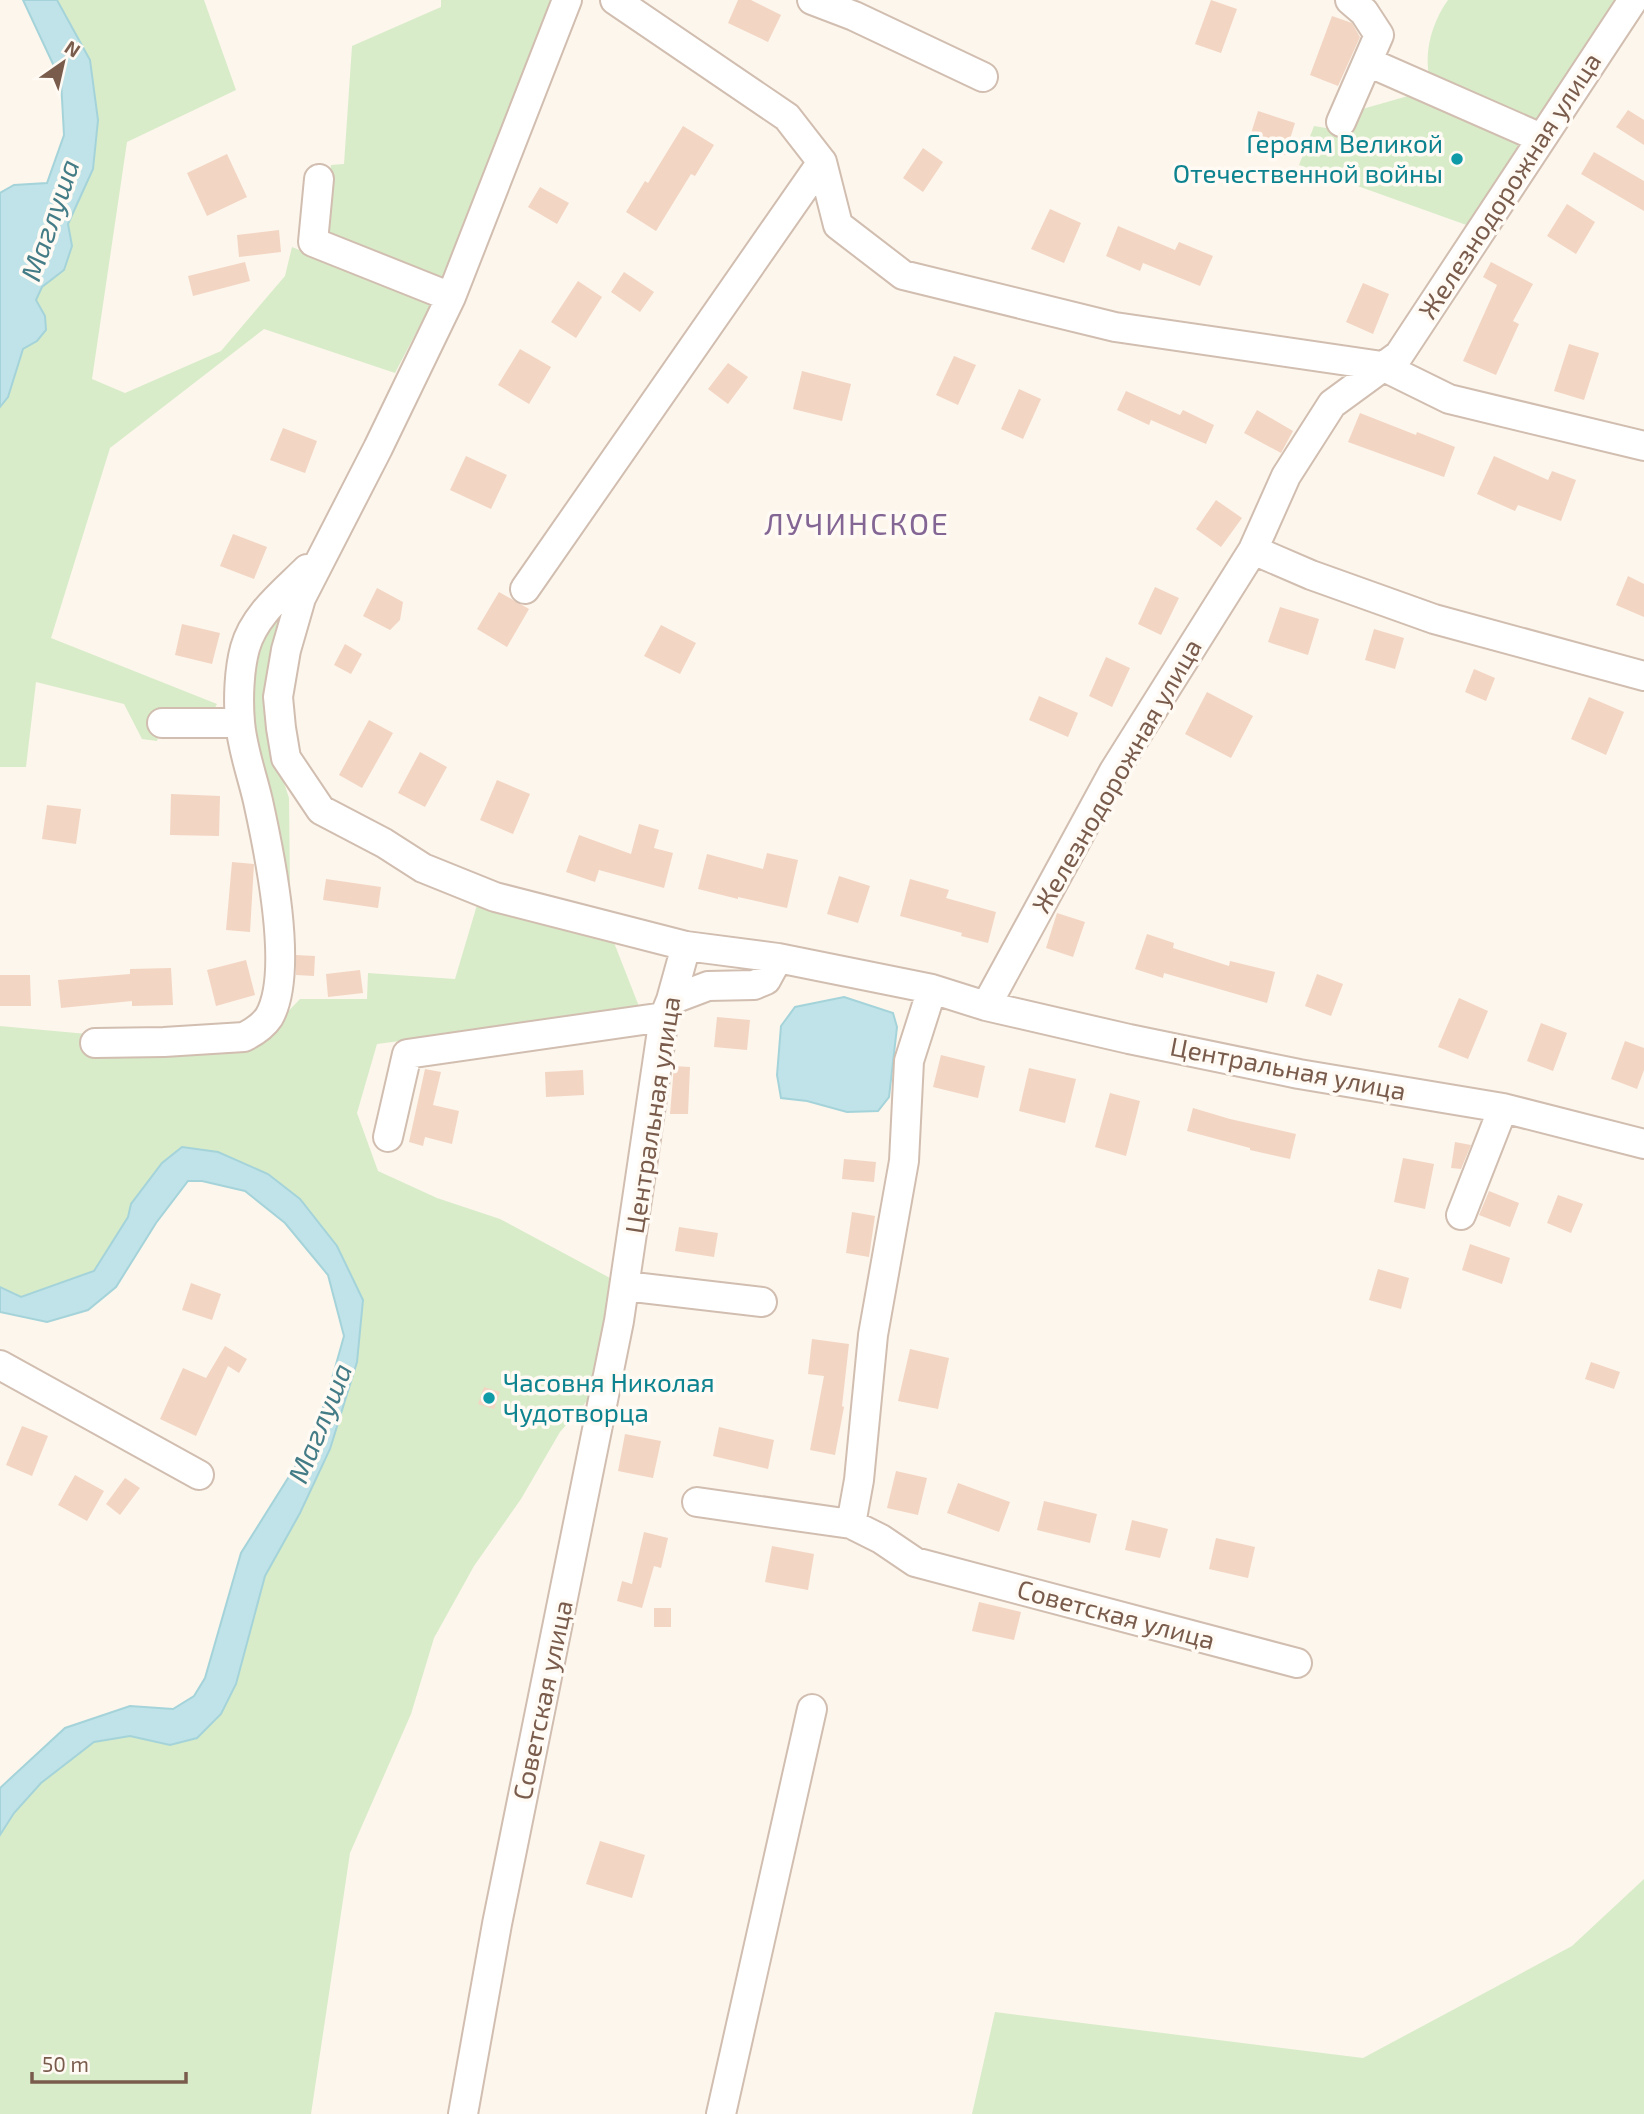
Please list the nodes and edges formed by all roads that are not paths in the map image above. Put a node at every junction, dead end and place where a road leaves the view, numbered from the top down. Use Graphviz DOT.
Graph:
graph roads {
  1 [pos="567,0"];
  2 [pos="615,0"];
  3 [pos="812,0"];
  4 [pos="1350,0"];
  5 [pos="1633,0"];
  6 [pos="1368,62"];
  7 [pos="983,77"];
  8 [pos="1340,122"];
  9 [pos="1541,138"];
  10 [pos="822,162"];
  11 [pos="319,179"];
  12 [pos="451,297"];
  13 [pos="1382,366"];
  14 [pos="1644,446"];
  15 [pos="1253,550"];
  16 [pos="324,552"];
  17 [pos="525,589"];
  18 [pos="1644,676"];
  19 [pos="162,723"];
  20 [pos="240,723"];
  21 [pos="686,946"];
  22 [pos="778,958"];
  23 [pos="932,989"];
  24 [pos="986,1006"];
  25 [pos="667,1009"];
  26 [pos="95,1043"];
  27 [pos="1503,1108"];
  28 [pos="388,1137"];
  29 [pos="1644,1144"];
  30 [pos="1461,1215"];
  31 [pos="625,1286"];
  32 [pos="762,1302"];
  33 [pos="0,1365"];
  34 [pos="200,1475"];
  35 [pos="697,1502"];
  36 [pos="851,1524"];
  37 [pos="1297,1662"];
  38 [pos="812,1709"];
  39 [pos="463,2114"];
  40 [pos="721,2114"];
  1 -- 12 [label="street"];
  2 -- 10 [label="street"];
  3 -- 7 [label="street"];
  4 -- 6 [label="street"];
  5 -- 9 [label="street, Железнодорожная улица"];
  6 -- 8 [label="street"];
  6 -- 9 [label="street"];
  9 -- 13 [label="street, Железнодорожная улица"];
  10 -- 13 [label="street"];
  10 -- 17 [label="street"];
  11 -- 12 [label="street"];
  12 -- 16 [label="street"];
  13 -- 14 [label="street"];
  13 -- 15 [label="street, Железнодорожная улица"];
  15 -- 18 [label="street"];
  15 -- 24 [label="street, Железнодорожная улица"];
  16 -- 20 [label="street"];
  16 -- 21 [label="street, Центральная улица"];
  19 -- 20 [label="street"];
  20 -- 26 [label="street"];
  21 -- 22 [label="street, Центральная улица"];
  21 -- 25 [label="street, Центральная улица"];
  22 -- 23 [label="street, Центральная улица"];
  22 -- 25 [label="street"];
  23 -- 24 [label="street, Центральная улица"];
  23 -- 36 [label="street"];
  24 -- 27 [label="street, Центральная улица"];
  25 -- 28 [label="street"];
  25 -- 31 [label="street, Центральная улица"];
  27 -- 29 [label="street, Центральная улица"];
  27 -- 30 [label="street"];
  31 -- 32 [label="street"];
  31 -- 39 [label="street, Советская улица"];
  33 -- 34 [label="street"];
  35 -- 36 [label="street, Советская улица"];
  36 -- 37 [label="street, Советская улица"];
  38 -- 40 [label="street"];
}
